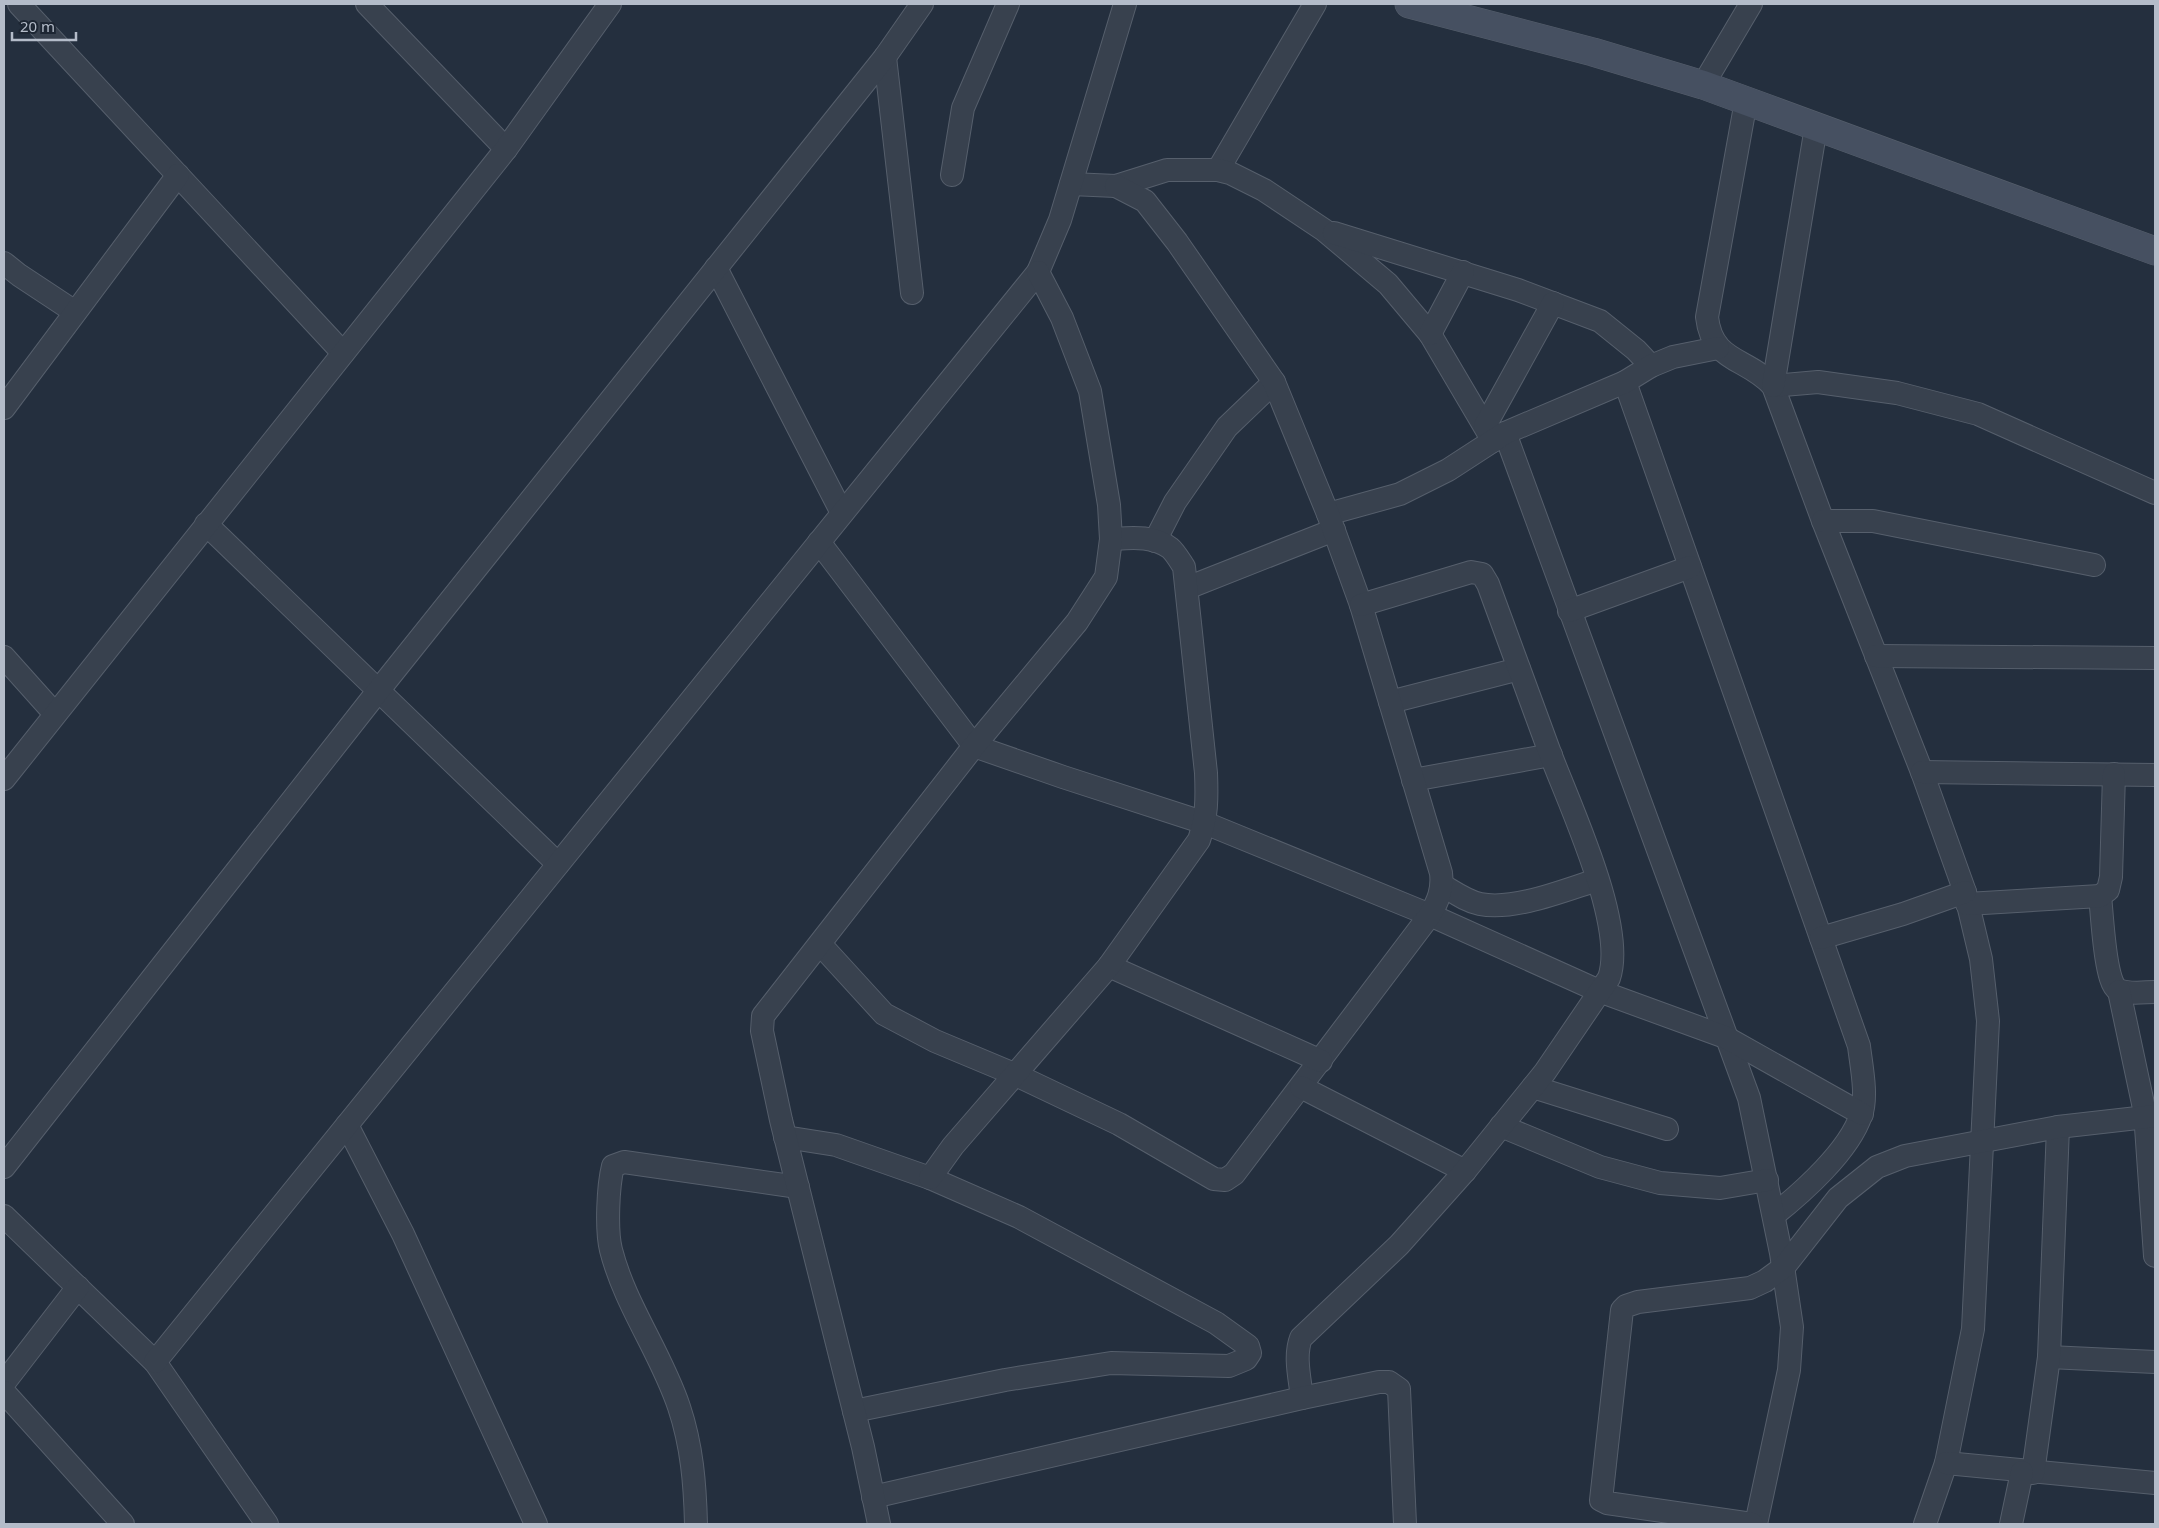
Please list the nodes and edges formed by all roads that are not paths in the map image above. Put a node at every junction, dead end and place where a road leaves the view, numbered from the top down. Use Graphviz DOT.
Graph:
graph roads {
  1 [pos="19,4"];
  2 [pos="367,4"];
  3 [pos="610,4"];
  4 [pos="922,4"];
  5 [pos="1008,4"];
  6 [pos="1125,4"];
  7 [pos="1315,4"];
  8 [pos="1409,4"];
  9 [pos="1752,4"];
  10 [pos="885,57"];
  11 [pos="1703,85"];
  12 [pos="1746,101"];
  13 [pos="1816,127"];
  14 [pos="506,149"];
  15 [pos="1218,170"];
  16 [pos="178,175"];
  17 [pos="952,175"];
  18 [pos="1071,184"];
  19 [pos="1116,186"];
  20 [pos="1324,230"];
  21 [pos="2155,251"];
  22 [pos="4,263"];
  23 [pos="716,268"];
  24 [pos="1038,272"];
  25 [pos="1463,272"];
  26 [pos="912,293"];
  27 [pos="1553,303"];
  28 [pos="76,312"];
  29 [pos="1430,334"];
  30 [pos="1718,348"];
  31 [pos="343,353"];
  32 [pos="1651,366"];
  33 [pos="1274,382"];
  34 [pos="1626,382"];
  35 [pos="1773,386"];
  36 [pos="4,408"];
  37 [pos="1494,433"];
  38 [pos="2155,493"];
  39 [pos="842,513"];
  40 [pos="1823,521"];
  41 [pos="1331,522"];
  42 [pos="206,524"];
  43 [pos="1111,539"];
  44 [pos="1155,541"];
  45 [pos="818,542"];
  46 [pos="2094,565"];
  47 [pos="1690,567"];
  48 [pos="1187,588"];
  49 [pos="1361,605"];
  50 [pos="1569,611"];
  51 [pos="1876,656"];
  52 [pos="4,657"];
  53 [pos="2155,658"];
  54 [pos="1519,669"];
  55 [pos="378,691"];
  56 [pos="1390,702"];
  57 [pos="56,714"];
  58 [pos="974,746"];
  59 [pos="1551,755"];
  60 [pos="1922,772"];
  61 [pos="2114,774"];
  62 [pos="2155,775"];
  63 [pos="4,779"];
  64 [pos="1413,780"];
  65 [pos="1205,823"];
  66 [pos="558,864"];
  67 [pos="1598,880"];
  68 [pos="1442,884"];
  69 [pos="2100,896"];
  70 [pos="1966,898"];
  71 [pos="1430,915"];
  72 [pos="1821,938"];
  73 [pos="820,944"];
  74 [pos="1108,966"];
  75 [pos="1599,991"];
  76 [pos="2119,991"];
  77 [pos="2155,992"];
  78 [pos="1725,1037"];
  79 [pos="1321,1061"];
  80 [pos="1014,1074"];
  81 [pos="1301,1087"];
  82 [pos="1533,1087"];
  83 [pos="2147,1110"];
  84 [pos="1862,1114"];
  85 [pos="347,1125"];
  86 [pos="1501,1126"];
  87 [pos="2058,1127"];
  88 [pos="783,1128"];
  89 [pos="1667,1129"];
  90 [pos="1984,1132"];
  91 [pos="4,1167"];
  92 [pos="1465,1171"];
  93 [pos="932,1175"];
  94 [pos="1767,1180"];
  95 [pos="798,1187"];
  96 [pos="4,1216"];
  97 [pos="1775,1220"];
  98 [pos="2155,1256"];
  99 [pos="1783,1260"];
  100 [pos="78,1287"];
  101 [pos="2048,1357"];
  102 [pos="155,1362"];
  103 [pos="2155,1362"];
  104 [pos="4,1383"];
  105 [pos="1301,1391"];
  106 [pos="4,1392"];
  107 [pos="854,1411"];
  108 [pos="1946,1463"];
  109 [pos="2027,1472"];
  110 [pos="2155,1483"];
  111 [pos="873,1497"];
  112 [pos="123,1524"];
  113 [pos="267,1524"];
  114 [pos="536,1524"];
  115 [pos="696,1524"];
  116 [pos="879,1524"];
  117 [pos="1405,1524"];
  118 [pos="1754,1524"];
  119 [pos="1925,1524"];
  120 [pos="2011,1524"];
  1 -- 16 [label="street"];
  2 -- 14 [label="street"];
  3 -- 14 [label="street"];
  4 -- 10 [label="street"];
  5 -- 17 [label="street"];
  6 -- 18 [label="street"];
  7 -- 15 [label="street"];
  8 -- 11 [label="main road"];
  9 -- 11 [label="street"];
  10 -- 23 [label="street"];
  10 -- 26 [label="street"];
  11 -- 12 [label="main road"];
  12 -- 13 [label="main road"];
  12 -- 30 [label="street"];
  13 -- 21 [label="main road"];
  13 -- 35 [label="street"];
  14 -- 31 [label="street"];
  15 -- 19 [label="street"];
  15 -- 20 [label="street"];
  16 -- 28 [label="street"];
  16 -- 31 [label="street"];
  18 -- 19 [label="street"];
  18 -- 24 [label="street"];
  19 -- 33 [label="street"];
  20 -- 25 [label="street"];
  20 -- 29 [label="street"];
  22 -- 28 [label="street"];
  23 -- 39 [label="street"];
  23 -- 55 [label="street"];
  24 -- 39 [label="street"];
  24 -- 43 [label="street"];
  25 -- 27 [label="street"];
  25 -- 29 [label="street"];
  27 -- 32 [label="street"];
  27 -- 37 [label="street"];
  28 -- 36 [label="street"];
  29 -- 37 [label="street"];
  30 -- 32 [label="street"];
  30 -- 35 [label="street"];
  31 -- 42 [label="street"];
  32 -- 34 [label="street"];
  33 -- 41 [label="street"];
  33 -- 44 [label="street"];
  34 -- 37 [label="street"];
  34 -- 47 [label="street"];
  35 -- 38 [label="street"];
  35 -- 40 [label="street"];
  37 -- 41 [label="street"];
  37 -- 50 [label="street"];
  39 -- 45 [label="street"];
  40 -- 46 [label="street"];
  40 -- 51 [label="street"];
  41 -- 48 [label="street"];
  41 -- 49 [label="street"];
  42 -- 55 [label="street"];
  42 -- 57 [label="street"];
  43 -- 44 [label="street"];
  43 -- 58 [label="street"];
  44 -- 48 [label="street"];
  45 -- 58 [label="street"];
  45 -- 66 [label="street"];
  47 -- 50 [label="street"];
  47 -- 72 [label="street"];
  48 -- 65 [label="street"];
  49 -- 54 [label="street"];
  49 -- 56 [label="street"];
  50 -- 78 [label="street"];
  51 -- 53 [label="street"];
  51 -- 60 [label="street"];
  52 -- 57 [label="street"];
  54 -- 56 [label="street"];
  54 -- 59 [label="street"];
  55 -- 66 [label="street"];
  55 -- 91 [label="street"];
  56 -- 64 [label="street"];
  57 -- 63 [label="street"];
  58 -- 65 [label="street"];
  58 -- 73 [label="street"];
  59 -- 64 [label="street"];
  59 -- 67 [label="street"];
  60 -- 61 [label="street"];
  60 -- 70 [label="street"];
  61 -- 62 [label="street"];
  61 -- 69 [label="street"];
  64 -- 68 [label="street"];
  65 -- 71 [label="street"];
  65 -- 74 [label="street"];
  66 -- 85 [label="street"];
  67 -- 68 [label="street"];
  67 -- 75 [label="street"];
  68 -- 71 [label="street"];
  69 -- 70 [label="street"];
  69 -- 76 [label="street"];
  70 -- 72 [label="street"];
  70 -- 90 [label="street"];
  71 -- 75 [label="street"];
  71 -- 79 [label="street"];
  72 -- 84 [label="street"];
  73 -- 80 [label="street"];
  73 -- 88 [label="street"];
  74 -- 79 [label="street"];
  74 -- 80 [label="street"];
  75 -- 78 [label="street"];
  75 -- 82 [label="street"];
  76 -- 77 [label="street"];
  76 -- 83 [label="street"];
  78 -- 84 [label="street"];
  78 -- 94 [label="street"];
  79 -- 81 [label="street"];
  80 -- 81 [label="street"];
  80 -- 93 [label="street"];
  81 -- 92 [label="street"];
  82 -- 86 [label="street"];
  82 -- 89 [label="street"];
  83 -- 87 [label="street"];
  83 -- 98 [label="street"];
  84 -- 97 [label="street"];
  85 -- 102 [label="street"];
  85 -- 114 [label="street"];
  86 -- 92 [label="street"];
  86 -- 94 [label="street"];
  87 -- 90 [label="street"];
  87 -- 101 [label="street"];
  88 -- 93 [label="street"];
  88 -- 95 [label="street"];
  90 -- 99 [label="street"];
  90 -- 108 [label="street"];
  92 -- 105 [label="street"];
  93 -- 107 [label="street"];
  94 -- 97 [label="street"];
  95 -- 107 [label="street"];
  95 -- 115 [label="street"];
  96 -- 100 [label="street"];
  97 -- 99 [label="street"];
  99 -- 118 [label="street"];
  99 -- 118 [label="street"];
  100 -- 102 [label="street"];
  100 -- 104 [label="street"];
  101 -- 103 [label="street"];
  101 -- 109 [label="street"];
  102 -- 113 [label="street"];
  105 -- 111 [label="street"];
  105 -- 117 [label="street"];
  106 -- 112 [label="street"];
  107 -- 111 [label="street"];
  108 -- 109 [label="street"];
  108 -- 119 [label="street"];
  109 -- 110 [label="street"];
  109 -- 120 [label="street"];
  111 -- 116 [label="street"];
}
